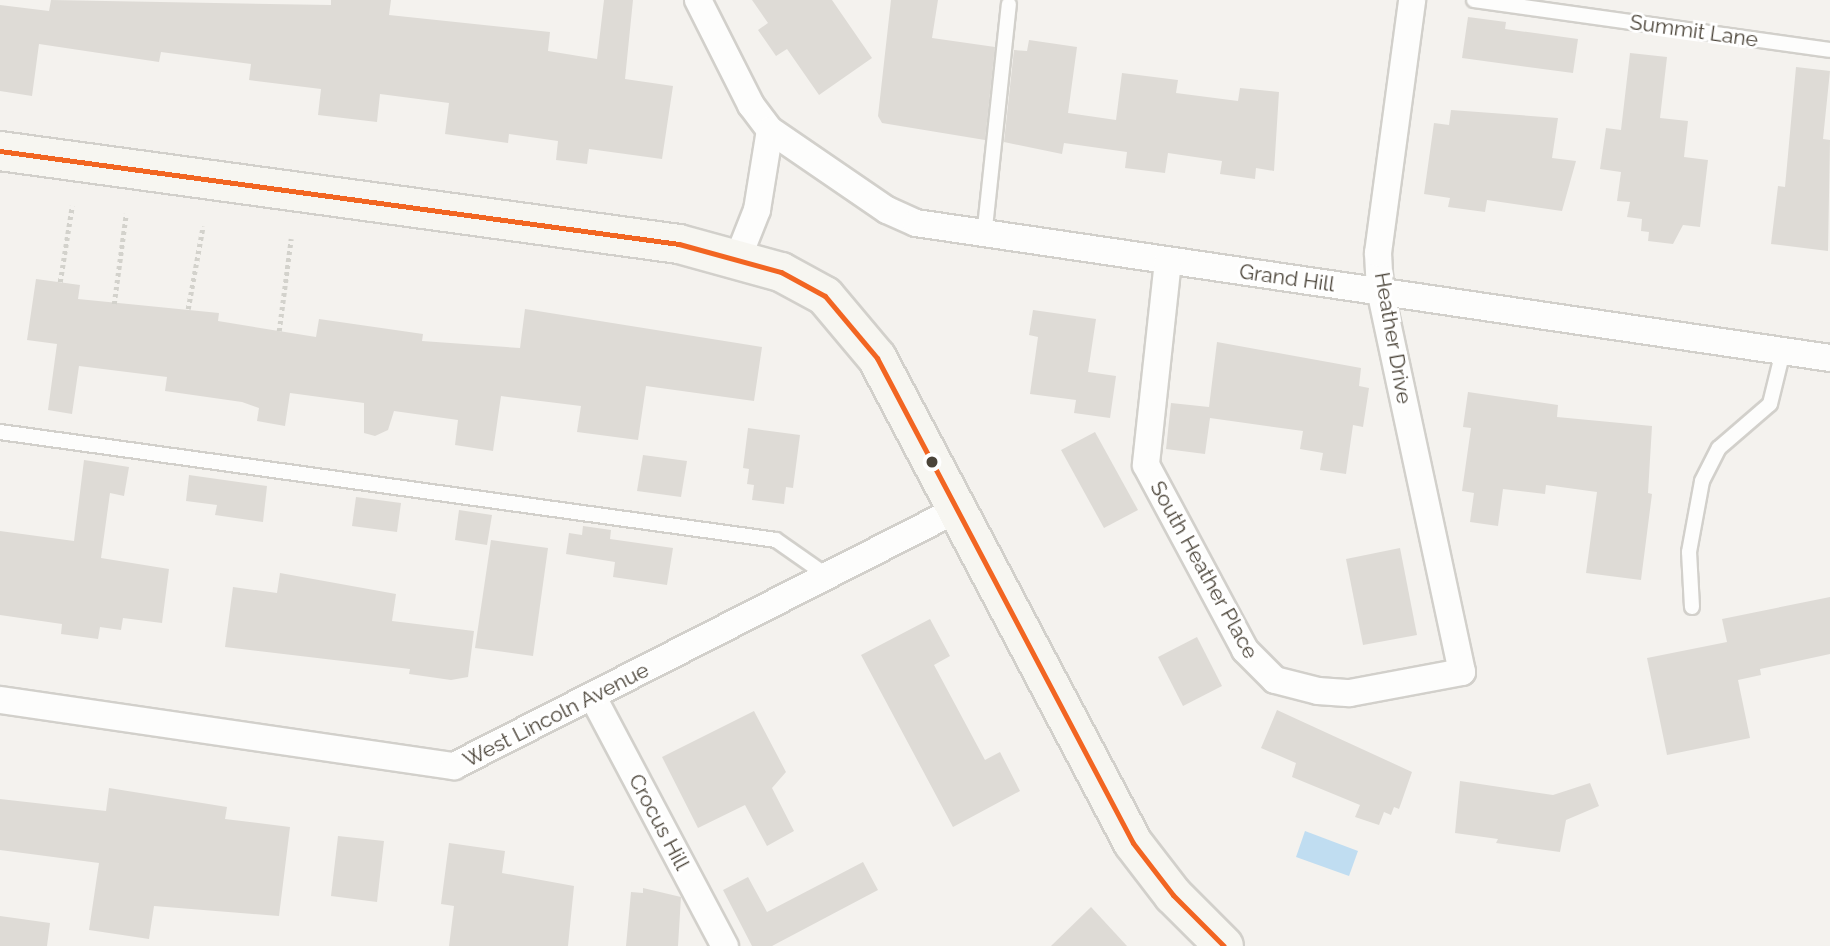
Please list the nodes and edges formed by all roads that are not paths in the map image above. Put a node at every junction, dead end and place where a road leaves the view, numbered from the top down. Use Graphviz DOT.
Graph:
graph roads {
  1 [pos="698,0"];
  2 [pos="1412,0"];
  3 [pos="1474,0"];
  4 [pos="1009,4"];
  5 [pos="1830,50"];
  6 [pos="770,130"];
  7 [pos="0,151"];
  8 [pos="984,237"];
  9 [pos="738,258"];
  10 [pos="1168,261"];
  11 [pos="1380,291"];
  12 [pos="1783,351"];
  13 [pos="1830,358"];
  14 [pos="0,432"];
  15 [pos="954,511"];
  16 [pos="826,575"];
  17 [pos="1692,607"];
  18 [pos="1462,672"];
  19 [pos="594,699"];
  20 [pos="0,700"];
  21 [pos="724,946"];
  22 [pos="1224,946"];
  1 -- 6 [label="street, Grand Hill"];
  2 -- 11 [label="street, Heather Drive"];
  3 -- 5 [label="lane, Summit Lane"];
  4 -- 8 [label="lane"];
  6 -- 8 [label="street, Grand Hill"];
  6 -- 9 [label="street"];
  7 -- 9 [label="main road"];
  8 -- 10 [label="street, Grand Hill"];
  9 -- 15 [label="main road"];
  10 -- 11 [label="street, Grand Hill"];
  10 -- 18 [label="street, South Heather Place"];
  11 -- 12 [label="street, Grand Hill"];
  11 -- 18 [label="street, Heather Drive"];
  12 -- 13 [label="street, Grand Hill"];
  12 -- 17 [label="lane"];
  14 -- 16 [label="lane"];
  15 -- 16 [label="street, West Lincoln Avenue"];
  15 -- 22 [label="main road"];
  16 -- 19 [label="street, West Lincoln Avenue"];
  19 -- 20 [label="street, West Lincoln Avenue"];
  19 -- 21 [label="street, Crocus Hill"];
}
